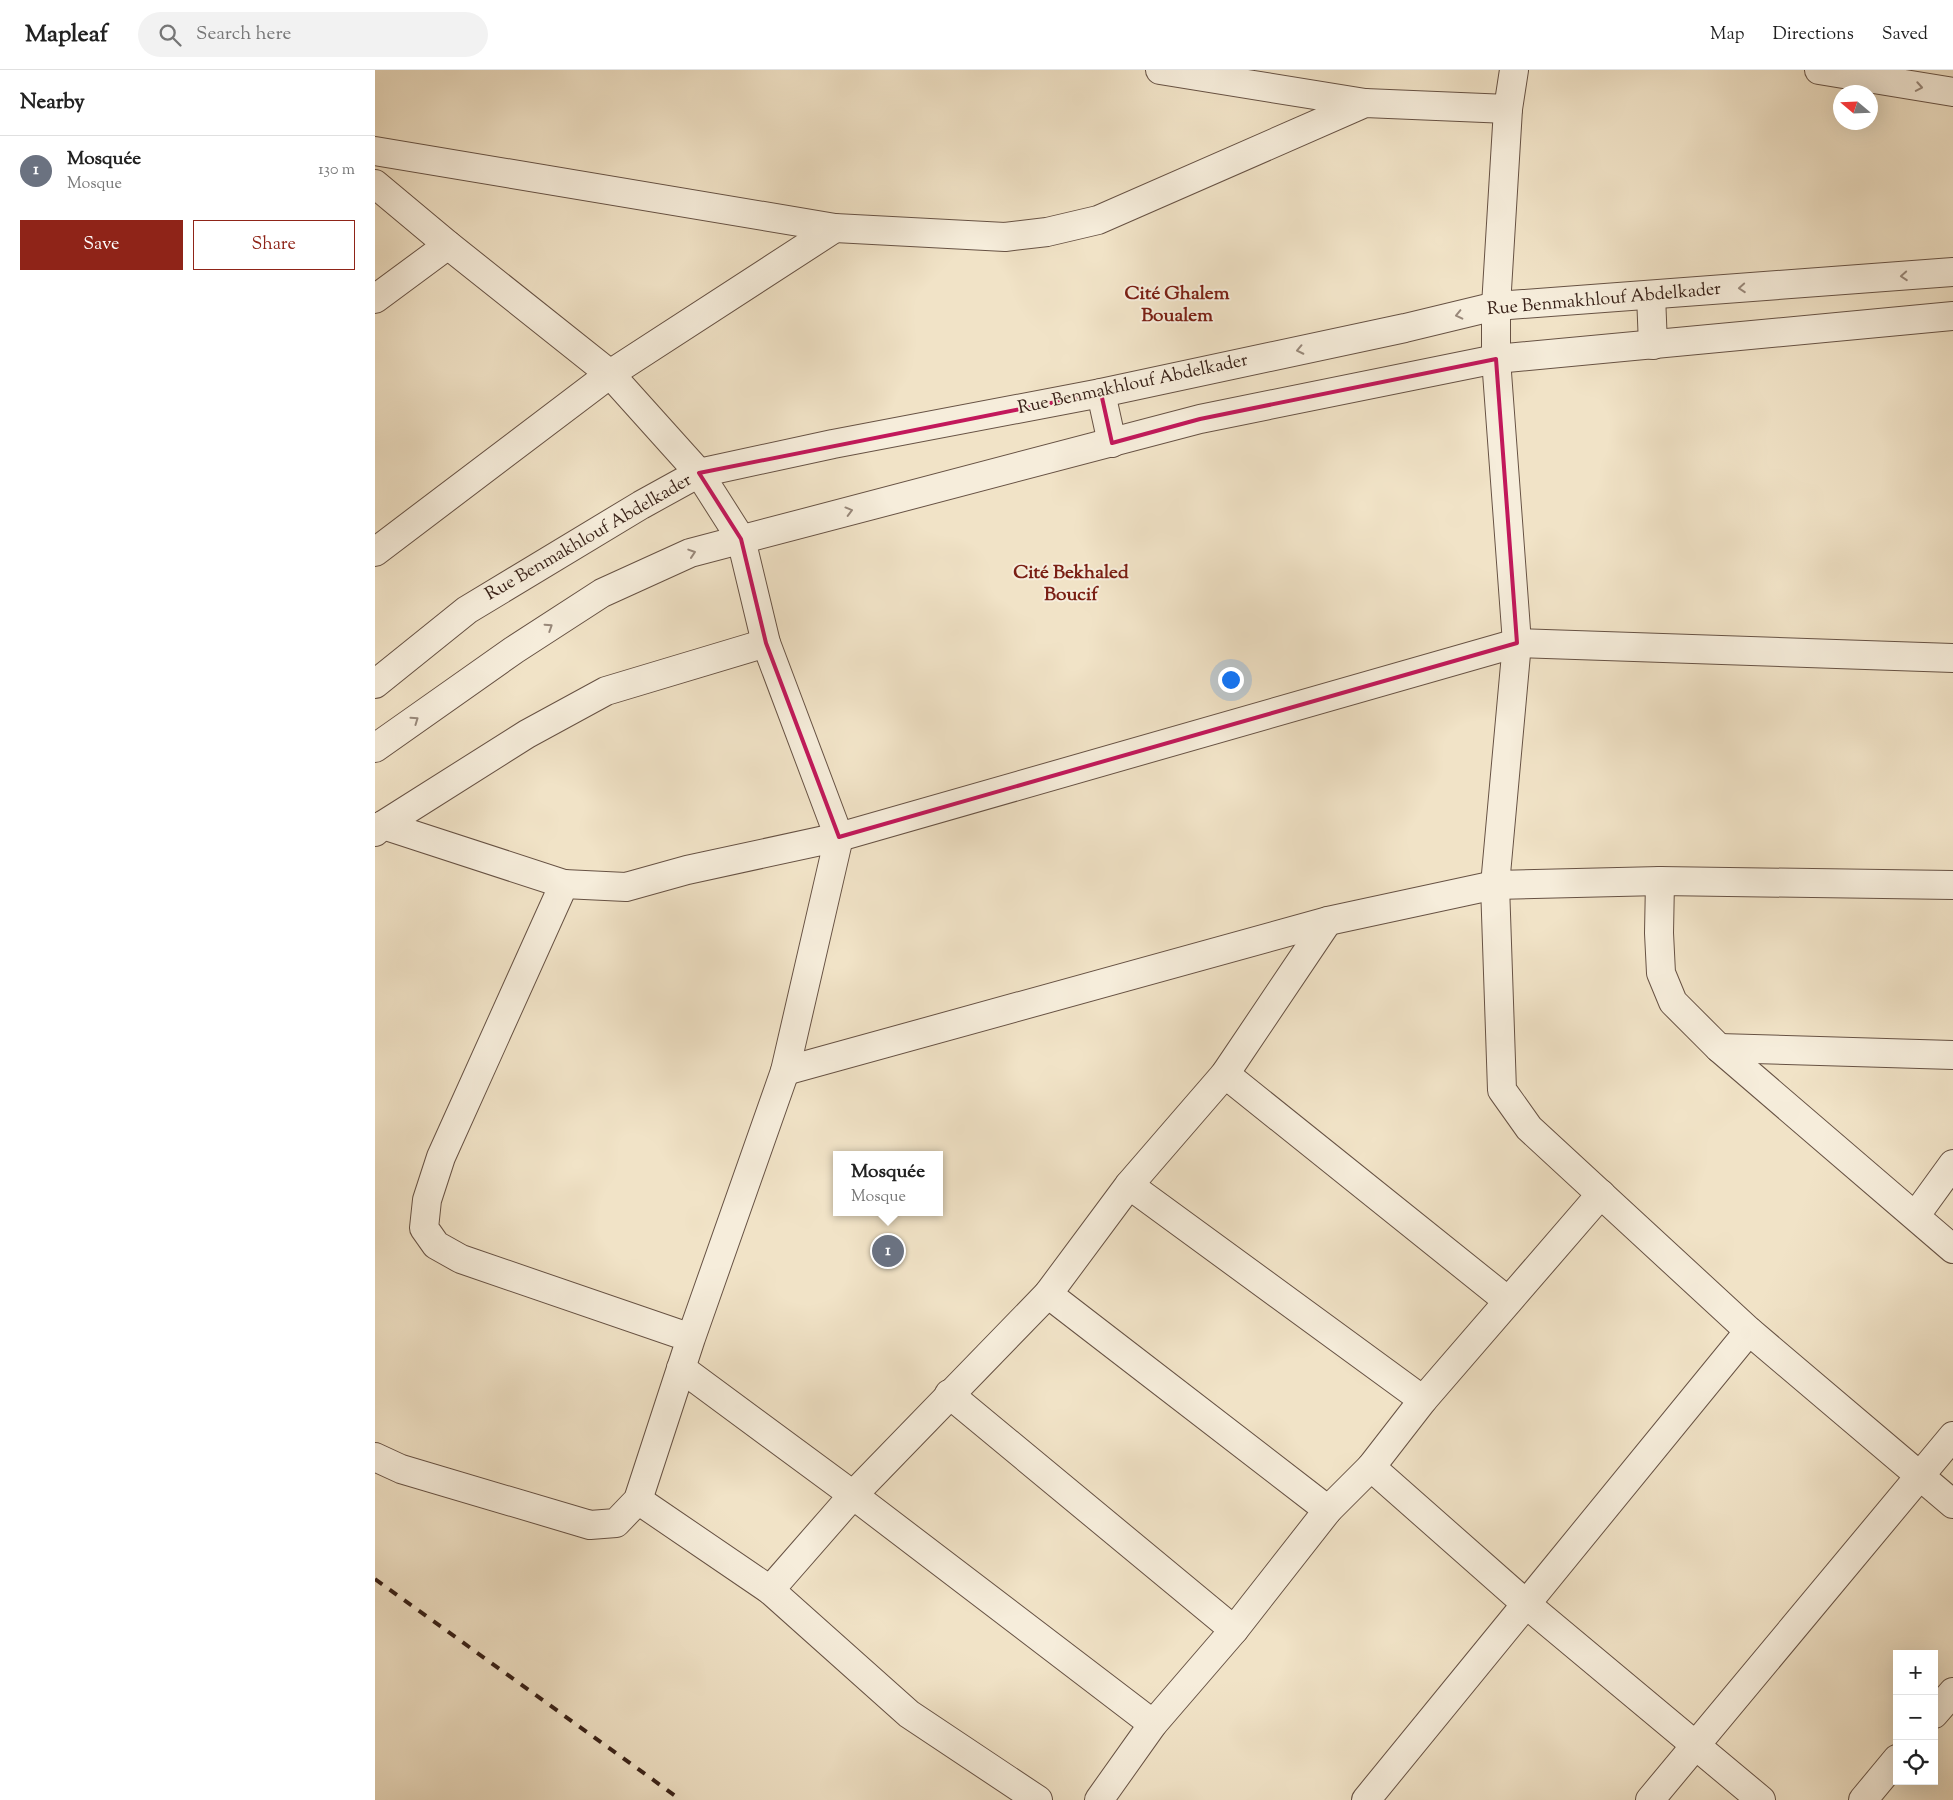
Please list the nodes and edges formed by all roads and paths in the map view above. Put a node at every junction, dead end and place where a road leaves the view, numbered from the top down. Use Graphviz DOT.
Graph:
graph roads {
  1 [pos="1160,70"];
  2 [pos="1514,70"];
  3 [pos="1819,70"];
  4 [pos="1953,92"];
  5 [pos="1365,103"];
  6 [pos="1508,109"];
  7 [pos="375,151"];
  8 [pos="375,184"];
  9 [pos="835,228"];
  10 [pos="448,245"];
  11 [pos="1953,272"];
  12 [pos="1651,295"];
  13 [pos="375,299"];
  14 [pos="1496,306"];
  15 [pos="1953,316"];
  16 [pos="1653,345"];
  17 [pos="1496,359"];
  18 [pos="610,374"];
  19 [pos="1101,393"];
  20 [pos="1112,443"];
  21 [pos="699,473"];
  22 [pos="741,539"];
  23 [pos="375,552"];
  24 [pos="766,643"];
  25 [pos="1517,643"];
  26 [pos="1953,658"];
  27 [pos="375,684"];
  28 [pos="375,748"];
  29 [pos="379,828"];
  30 [pos="839,837"];
  31 [pos="1661,881"];
  32 [pos="564,884"];
  33 [pos="1495,885"];
  34 [pos="1953,885"];
  35 [pos="1328,922"];
  36 [pos="1719,1048"];
  37 [pos="1953,1055"];
  38 [pos="785,1071"];
  39 [pos="1225,1074"];
  40 [pos="1953,1164"];
  41 [pos="1129,1184"];
  42 [pos="1601,1194"];
  43 [pos="1916,1215"];
  44 [pos="1953,1249"];
  45 [pos="1048,1294"];
  46 [pos="1508,1301"];
  47 [pos="1749,1330"];
  48 [pos="691,1338"];
  49 [pos="681,1368"];
  50 [pos="949,1394"];
  51 [pos="1423,1400"];
  52 [pos="1953,1436"];
  53 [pos="375,1457"];
  54 [pos="1371,1467"];
  55 [pos="1921,1476"];
  56 [pos="853,1495"];
  57 [pos="638,1500"];
  58 [pos="1953,1504"];
  59 [pos="1328,1510"];
  60 [pos="770,1590"];
  61 [pos="1525,1603"];
  62 [pos="1234,1630"];
  63 [pos="1953,1692"];
  64 [pos="1938,1709"];
  65 [pos="1153,1724"];
  66 [pos="1696,1746"];
  67 [pos="1893,1764"];
  68 [pos="1038,1800"];
  69 [pos="1099,1800"];
  70 [pos="1366,1800"];
  71 [pos="1650,1800"];
  72 [pos="1761,1800"];
  73 [pos="1863,1800"];
  1 -- 5 [label="street"];
  2 -- 6 [label="street"];
  3 -- 4 [label="street, one-way"];
  5 -- 6 [label="street"];
  5 -- 9 [label="street"];
  6 -- 14 [label="street"];
  7 -- 9 [label="street"];
  8 -- 10 [label="street"];
  9 -- 18 [label="street"];
  10 -- 13 [label="street"];
  10 -- 18 [label="street"];
  11 -- 12 [label="street, Rue Benmakhlouf Abdelkader, one-way"];
  12 -- 14 [label="street, Rue Benmakhlouf Abdelkader"];
  12 -- 16 [label="street"];
  14 -- 17 [label="street"];
  14 -- 19 [label="street, Rue Benmakhlouf Abdelkader, one-way"];
  15 -- 16 [label="street"];
  16 -- 17 [label="street"];
  17 -- 20 [label="street"];
  17 -- 25 [label="street"];
  18 -- 21 [label="street"];
  18 -- 23 [label="street"];
  19 -- 20 [label="street"];
  19 -- 21 [label="street, Rue Benmakhlouf Abdelkader"];
  22 -- 20 [label="street, one-way"];
  21 -- 22 [label="street"];
  21 -- 27 [label="street, Rue Benmakhlouf Abdelkader"];
  22 -- 24 [label="street"];
  28 -- 22 [label="street, one-way"];
  24 -- 29 [label="street"];
  24 -- 30 [label="street"];
  25 -- 26 [label="street"];
  25 -- 30 [label="street"];
  25 -- 33 [label="street"];
  29 -- 32 [label="street"];
  30 -- 32 [label="street"];
  30 -- 38 [label="street"];
  31 -- 33 [label="street"];
  31 -- 34 [label="street"];
  31 -- 36 [label="street"];
  32 -- 48 [label="street"];
  33 -- 35 [label="street"];
  33 -- 42 [label="street"];
  35 -- 38 [label="street"];
  35 -- 39 [label="street"];
  36 -- 37 [label="street"];
  36 -- 43 [label="street"];
  38 -- 48 [label="street"];
  39 -- 41 [label="street"];
  39 -- 46 [label="street"];
  40 -- 43 [label="street"];
  41 -- 45 [label="street"];
  41 -- 51 [label="street"];
  42 -- 46 [label="street"];
  42 -- 47 [label="street"];
  43 -- 44 [label="street"];
  45 -- 50 [label="street"];
  45 -- 59 [label="street"];
  46 -- 51 [label="street"];
  47 -- 55 [label="street"];
  47 -- 61 [label="street"];
  48 -- 49 [label="street"];
  49 -- 56 [label="street"];
  49 -- 57 [label="street"];
  50 -- 56 [label="street"];
  50 -- 62 [label="street"];
  51 -- 54 [label="street"];
  52 -- 55 [label="street"];
  53 -- 57 [label="street"];
  54 -- 59 [label="street"];
  54 -- 61 [label="street"];
  55 -- 58 [label="street"];
  55 -- 66 [label="street"];
  56 -- 60 [label="street"];
  56 -- 65 [label="street"];
  57 -- 60 [label="street"];
  59 -- 62 [label="street"];
  60 -- 68 [label="street"];
  61 -- 66 [label="street"];
  61 -- 70 [label="street"];
  62 -- 65 [label="street"];
  63 -- 64 [label="street"];
  65 -- 69 [label="street"];
  66 -- 71 [label="street"];
  66 -- 72 [label="street"];
  67 -- 73 [label="street"];
}
